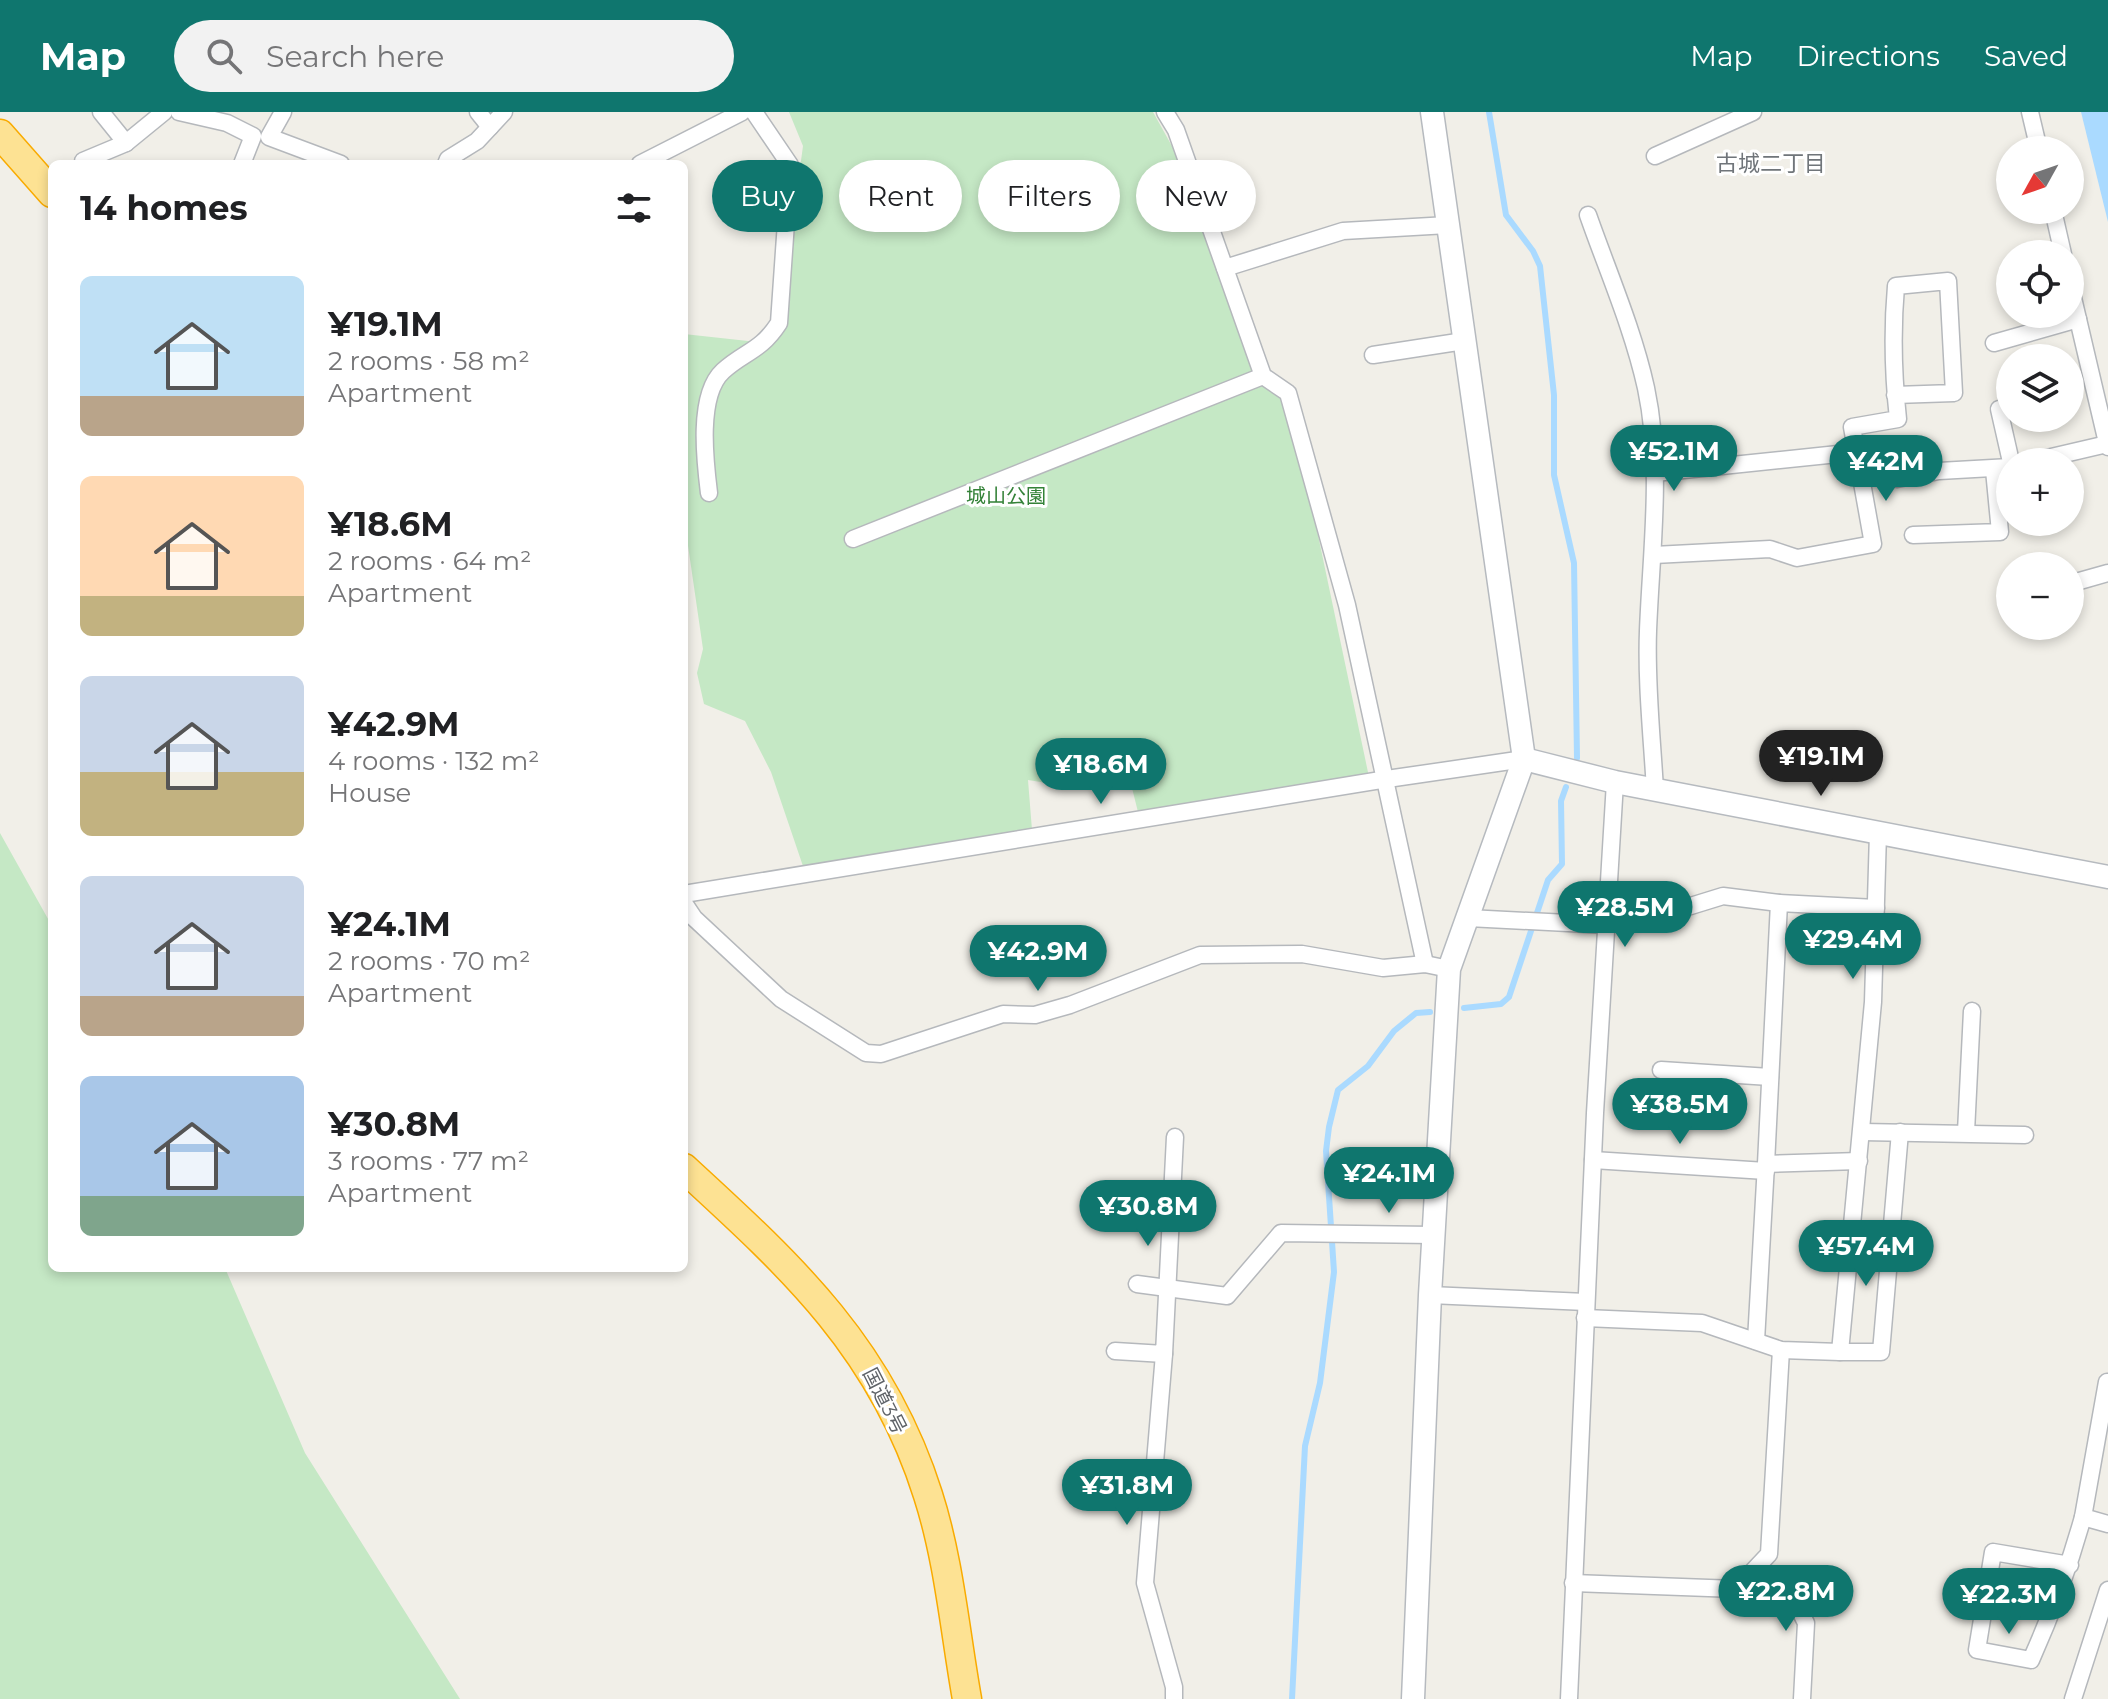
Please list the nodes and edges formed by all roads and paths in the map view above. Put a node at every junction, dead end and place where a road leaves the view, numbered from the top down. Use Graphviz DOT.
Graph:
graph roads {
  1 [pos="101,112"];
  2 [pos="164,112"];
  3 [pos="179,112"];
  4 [pos="283,112"];
  5 [pos="478,112"];
  6 [pos="504,112"];
  7 [pos="742,112"];
  8 [pos="754,112"];
  9 [pos="1165,112"];
  10 [pos="1432,112"];
  11 [pos="1753,112"];
  12 [pos="2030,112"];
  13 [pos="490,127"];
  14 [pos="0,134"];
  15 [pos="261,136"];
  16 [pos="2036,136"];
  17 [pos="126,143"];
  18 [pos="1655,156"];
  19 [pos="85,160"];
  20 [pos="245,160"];
  21 [pos="330,160"];
  22 [pos="448,160"];
  23 [pos="648,160"];
  24 [pos="0,162"];
  25 [pos="48,188"];
  26 [pos="48,204"];
  27 [pos="1588,215"];
  28 [pos="1448,225"];
  29 [pos="1225,268"];
  30 [pos="2046,328"];
  31 [pos="2080,328"];
  32 [pos="1464,341"];
  33 [pos="1994,343"];
  34 [pos="1373,355"];
  35 [pos="1263,376"];
  36 [pos="1895,395"];
  37 [pos="2108,446"];
  38 [pos="2084,451"];
  39 [pos="1857,452"];
  40 [pos="1996,467"];
  41 [pos="1655,473"];
  42 [pos="1897,479"];
  43 [pos="709,493"];
  44 [pos="1996,532"];
  45 [pos="1913,535"];
  46 [pos="853,539"];
  47 [pos="1654,555"];
  48 [pos="2108,573"];
  49 [pos="2084,580"];
  50 [pos="1524,759"];
  51 [pos="1387,779"];
  52 [pos="1615,782"];
  53 [pos="1655,790"];
  54 [pos="1878,833"];
  55 [pos="2108,877"];
  56 [pos="688,893"];
  57 [pos="1779,903"];
  58 [pos="1876,908"];
  59 [pos="688,909"];
  60 [pos="1661,910"];
  61 [pos="1468,918"];
  62 [pos="1607,925"];
  63 [pos="1425,964"];
  64 [pos="1449,969"];
  65 [pos="1972,1011"];
  66 [pos="1661,1070"];
  67 [pos="1770,1077"];
  68 [pos="1862,1132"];
  69 [pos="1900,1132"];
  70 [pos="1966,1132"];
  71 [pos="2025,1135"];
  72 [pos="1175,1137"];
  73 [pos="1593,1160"];
  74 [pos="1859,1161"];
  75 [pos="1766,1168"];
  76 [pos="688,1172"];
  77 [pos="1433,1235"];
  78 [pos="1137,1284"];
  79 [pos="1165,1288"];
  80 [pos="1430,1295"];
  81 [pos="1586,1310"];
  82 [pos="1756,1341"];
  83 [pos="1781,1350"];
  84 [pos="1115,1351"];
  85 [pos="1840,1352"];
  86 [pos="1164,1354"];
  87 [pos="2107,1382"];
  88 [pos="2083,1517"];
  89 [pos="2108,1524"];
  90 [pos="2070,1565"];
  91 [pos="1573,1583"];
  92 [pos="1736,1589"];
  93 [pos="2108,1590"];
  94 [pos="967,1699"];
  95 [pos="1174,1699"];
  96 [pos="1413,1699"];
  97 [pos="1569,1699"];
  98 [pos="1802,1699"];
  99 [pos="2073,1699"];
  1 -- 17 [label="street"];
  2 -- 17 [label="street"];
  3 -- 15 [label="street"];
  4 -- 15 [label="street"];
  5 -- 13 [label="street"];
  6 -- 13 [label="street"];
  7 -- 23 [label="street"];
  8 -- 43 [label="street"];
  9 -- 29 [label="street"];
  10 -- 28 [label="street"];
  11 -- 18 [label="street"];
  12 -- 16 [label="street"];
  13 -- 22 [label="street"];
  14 -- 25 [label="highway"];
  15 -- 20 [label="street"];
  15 -- 21 [label="street"];
  17 -- 19 [label="street"];
  24 -- 26 [label="highway"];
  27 -- 41 [label="street"];
  28 -- 29 [label="street"];
  28 -- 32 [label="street"];
  29 -- 35 [label="street"];
  30 -- 33 [label="street"];
  31 -- 37 [label="street"];
  32 -- 34 [label="street"];
  32 -- 50 [label="street"];
  35 -- 46 [label="street"];
  35 -- 51 [label="street"];
  36 -- 36 [label="street"];
  36 -- 39 [label="street"];
  37 -- 38 [label="street"];
  39 -- 41 [label="street"];
  39 -- 47 [label="street"];
  40 -- 42 [label="street"];
  41 -- 47 [label="street"];
  44 -- 45 [label="street"];
  47 -- 53 [label="street"];
  48 -- 49 [label="street"];
  50 -- 51 [label="street"];
  50 -- 52 [label="street"];
  50 -- 61 [label="street"];
  51 -- 56 [label="street"];
  51 -- 63 [label="street"];
  52 -- 53 [label="street"];
  52 -- 62 [label="street"];
  53 -- 54 [label="street"];
  54 -- 55 [label="street"];
  54 -- 58 [label="street"];
  57 -- 58 [label="street"];
  57 -- 60 [label="street"];
  57 -- 67 [label="street"];
  58 -- 68 [label="street"];
  59 -- 63 [label="street"];
  61 -- 62 [label="street"];
  61 -- 64 [label="street"];
  62 -- 73 [label="street"];
  63 -- 64 [label="street"];
  64 -- 77 [label="street"];
  65 -- 70 [label="street"];
  66 -- 67 [label="street"];
  67 -- 75 [label="street"];
  68 -- 69 [label="street"];
  68 -- 74 [label="street"];
  69 -- 70 [label="street"];
  69 -- 85 [label="street"];
  70 -- 71 [label="street"];
  72 -- 79 [label="street"];
  73 -- 75 [label="street"];
  73 -- 81 [label="street"];
  74 -- 75 [label="street"];
  74 -- 85 [label="street"];
  75 -- 82 [label="street"];
  76 -- 94 [label="highway, 国道3号"];
  77 -- 79 [label="street"];
  77 -- 80 [label="street"];
  78 -- 79 [label="street"];
  79 -- 86 [label="street"];
  80 -- 81 [label="street"];
  80 -- 96 [label="street"];
  81 -- 82 [label="street"];
  81 -- 91 [label="street"];
  82 -- 83 [label="street"];
  83 -- 85 [label="street"];
  83 -- 92 [label="street"];
  84 -- 86 [label="street"];
  86 -- 95 [label="street"];
  87 -- 88 [label="street"];
  88 -- 89 [label="street"];
  88 -- 90 [label="street"];
  90 -- 90 [label="street"];
  91 -- 92 [label="street"];
  91 -- 97 [label="street"];
  92 -- 98 [label="street"];
  93 -- 99 [label="street"];
}
